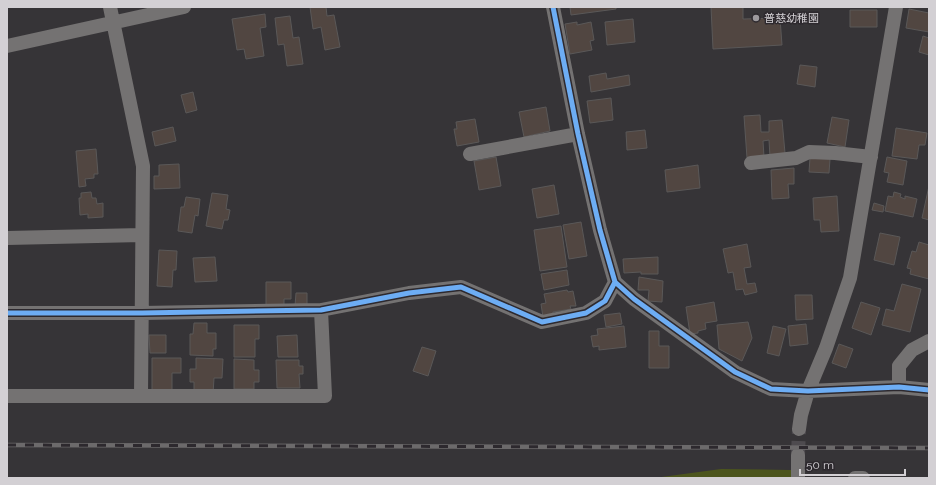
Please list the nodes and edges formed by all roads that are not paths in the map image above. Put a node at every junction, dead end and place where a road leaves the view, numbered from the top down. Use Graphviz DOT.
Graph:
graph roads {
  1 [pos="110,7"];
  2 [pos="184,7"];
  3 [pos="553,7"];
  4 [pos="896,7"];
  5 [pos="114,23"];
  6 [pos="7,46"];
  7 [pos="578,134"];
  8 [pos="470,154"];
  9 [pos="871,156"];
  10 [pos="751,163"];
  11 [pos="142,235"];
  12 [pos="7,238"];
  13 [pos="615,282"];
  14 [pos="321,310"];
  15 [pos="7,313"];
  16 [pos="142,313"];
  17 [pos="929,341"];
  18 [pos="899,387"];
  19 [pos="808,390"];
  20 [pos="929,390"];
  21 [pos="7,396"];
  22 [pos="141,396"];
  23 [pos="798,429"];
  24 [pos="798,455"];
  25 [pos="798,478"];
  26 [pos="855,478"];
  27 [pos="863,478"];
  1 -- 5 [label="street"];
  2 -- 5 [label="street"];
  3 -- 7 [label="street"];
  4 -- 9 [label="street"];
  5 -- 6 [label="street"];
  5 -- 11 [label="street"];
  7 -- 8 [label="street"];
  7 -- 13 [label="street"];
  9 -- 10 [label="street"];
  9 -- 19 [label="street"];
  11 -- 12 [label="street"];
  11 -- 16 [label="street"];
  13 -- 14 [label="street"];
  13 -- 19 [label="street"];
  14 -- 16 [label="street"];
  14 -- 22 [label="street"];
  15 -- 16 [label="street"];
  16 -- 22 [label="street"];
  17 -- 18 [label="street"];
  18 -- 19 [label="street"];
  18 -- 20 [label="street"];
  19 -- 23 [label="street"];
  21 -- 22 [label="street"];
  24 -- 25 [label="street"];
  26 -- 27 [label="street"];
}
